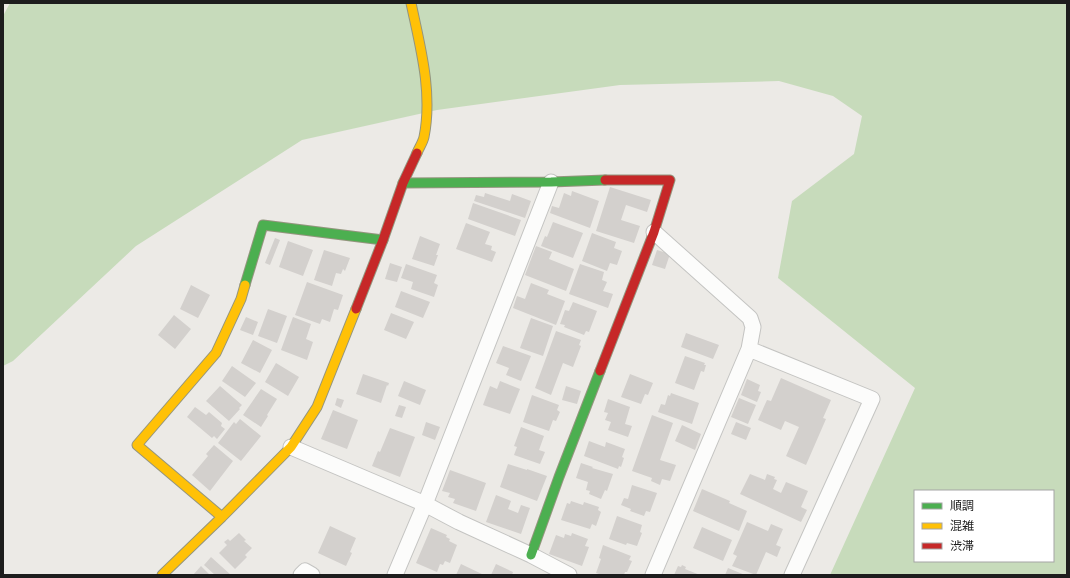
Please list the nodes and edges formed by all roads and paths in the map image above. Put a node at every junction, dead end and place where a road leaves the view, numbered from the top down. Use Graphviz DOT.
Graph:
graph roads {
  1 [pos="411,3"];
  2 [pos="550,182"];
  3 [pos="403,183"];
  4 [pos="654,232"];
  5 [pos="383,240"];
  6 [pos="749,349"];
  7 [pos="291,447"];
  8 [pos="425,504"];
  9 [pos="222,517"];
  10 [pos="530,555"];
  11 [pos="162,575"];
  12 [pos="301,575"];
  13 [pos="312,575"];
  14 [pos="395,575"];
  15 [pos="569,575"];
  16 [pos="653,575"];
  17 [pos="792,575"];
  1 -- 3 [label="street"];
  2 -- 3 [label="street"];
  2 -- 4 [label="street"];
  2 -- 8 [label="street"];
  3 -- 5 [label="street"];
  4 -- 6 [label="street"];
  4 -- 10 [label="street"];
  5 -- 7 [label="street"];
  5 -- 9 [label="street"];
  6 -- 16 [label="street"];
  6 -- 17 [label="street"];
  7 -- 8 [label="street"];
  7 -- 9 [label="street"];
  8 -- 10 [label="street"];
  8 -- 14 [label="street"];
  9 -- 11 [label="street"];
  10 -- 15 [label="street"];
  12 -- 13 [label="street"];
}
